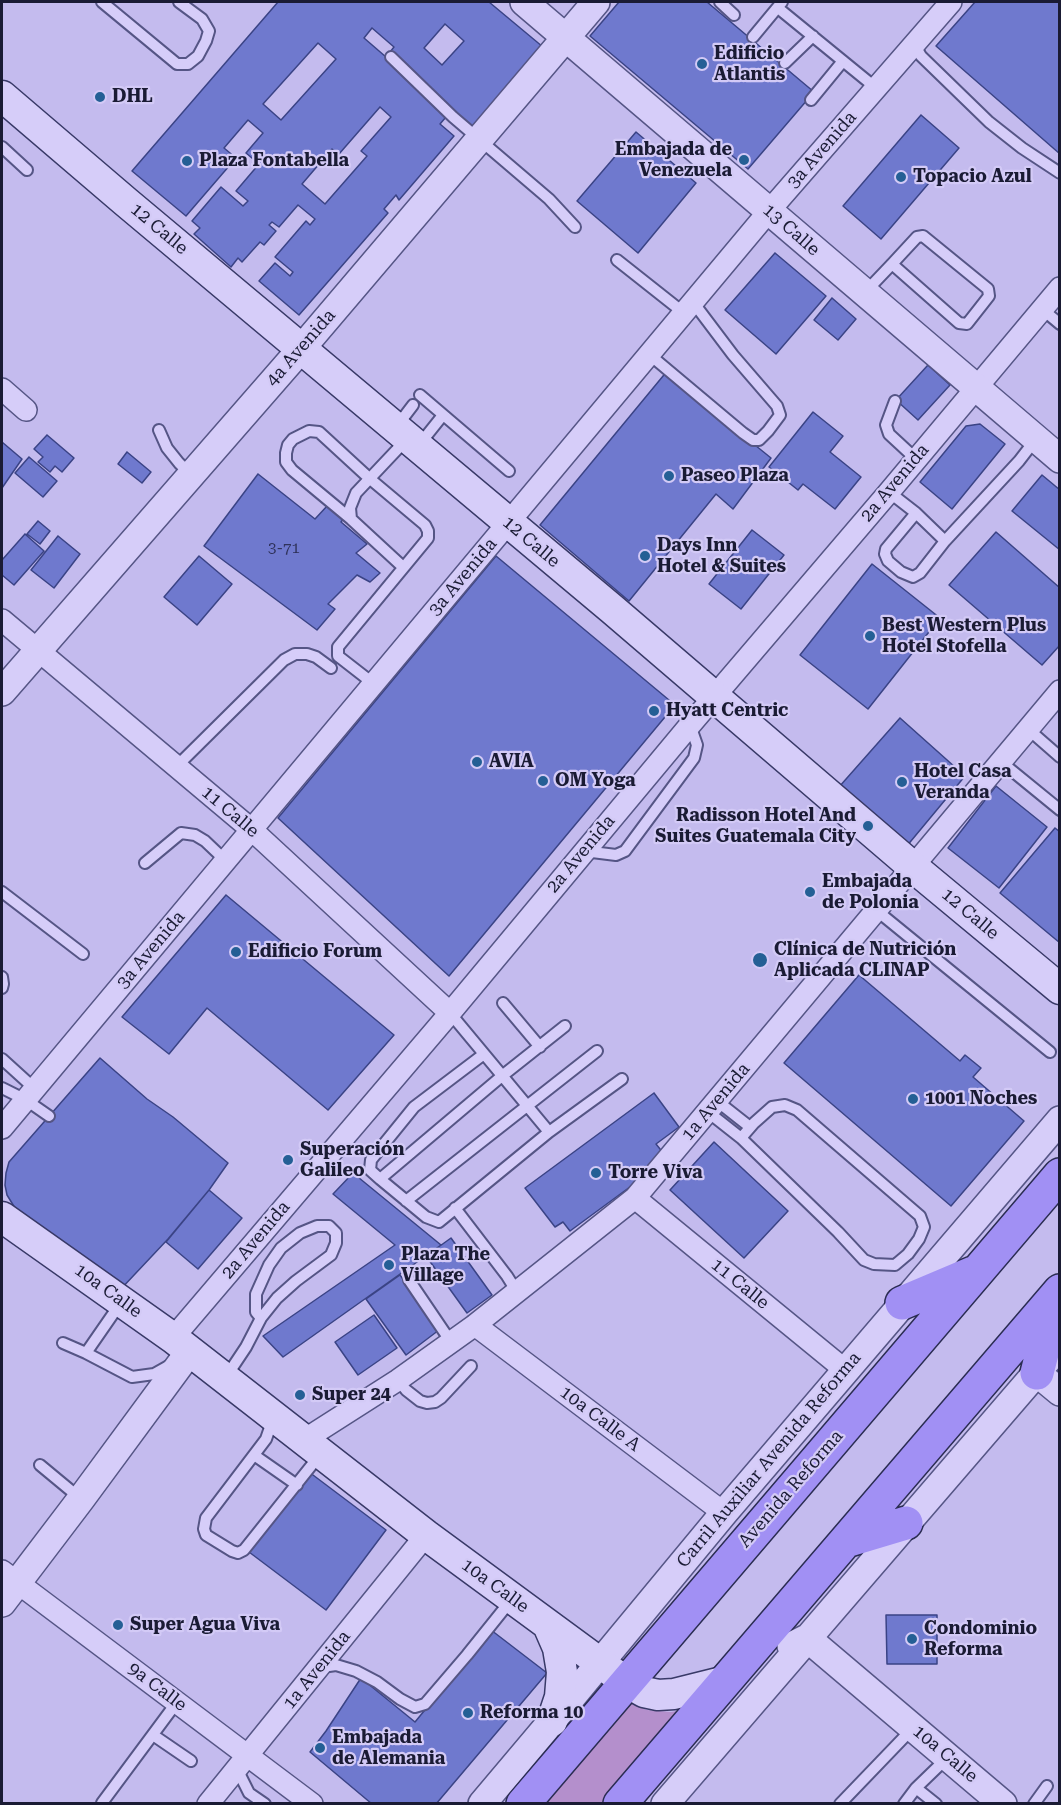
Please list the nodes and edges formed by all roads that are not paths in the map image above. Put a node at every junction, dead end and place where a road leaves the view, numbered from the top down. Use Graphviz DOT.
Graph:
graph roads {
  1 [pos="102,2"];
  2 [pos="179,2"];
  3 [pos="524,2"];
  4 [pos="596,2"];
  5 [pos="720,2"];
  6 [pos="951,2"];
  7 [pos="780,5"];
  8 [pos="734,15"];
  9 [pos="813,36"];
  10 [pos="753,37"];
  11 [pos="566,38"];
  12 [pos="914,44"];
  13 [pos="391,57"];
  14 [pos="843,61"];
  15 [pos="784,63"];
  16 [pos="876,88"];
  17 [pos="2,96"];
  18 [pos="811,100"];
  19 [pos="479,139"];
  20 [pos="2,147"];
  21 [pos="27,170"];
  22 [pos="1059,173"];
  23 [pos="769,211"];
  24 [pos="575,227"];
  25 [pos="617,260"];
  26 [pos="892,264"];
  27 [pos="1059,288"];
  28 [pos="865,293"];
  29 [pos="689,307"];
  30 [pos="1042,309"];
  31 [pos="1059,324"];
  32 [pos="301,349"];
  33 [pos="650,355"];
  34 [pos="976,387"];
  35 [pos="2,389"];
  36 [pos="420,395"];
  37 [pos="896,401"];
  38 [pos="26,410"];
  39 [pos="443,415"];
  40 [pos="408,429"];
  41 [pos="159,430"];
  42 [pos="1036,439"];
  43 [pos="916,459"];
  44 [pos="1059,459"];
  45 [pos="509,471"];
  46 [pos="191,475"];
  47 [pos="369,478"];
  48 [pos="889,492"];
  49 [pos="916,513"];
  50 [pos="351,519"];
  51 [pos="508,523"];
  52 [pos="945,541"];
  53 [pos="403,567"];
  54 [pos="2,620"];
  55 [pos="37,650"];
  56 [pos="332,668"];
  57 [pos="374,684"];
  58 [pos="1059,691"];
  59 [pos="2,692"];
  60 [pos="714,697"];
  61 [pos="690,725"];
  62 [pos="1028,729"];
  63 [pos="1059,757"];
  64 [pos="1000,761"];
  65 [pos="177,766"];
  66 [pos="1059,810"];
  67 [pos="252,830"];
  68 [pos="584,851"];
  69 [pos="226,861"];
  70 [pos="145,863"];
  71 [pos="913,867"];
  72 [pos="2,892"];
  73 [pos="876,910"];
  74 [pos="83,954"];
  75 [pos="2,977"];
  76 [pos="2,988"];
  77 [pos="1059,989"];
  78 [pos="503,1003"];
  79 [pos="450,1013"];
  80 [pos="565,1026"];
  81 [pos="540,1047"];
  82 [pos="597,1051"];
  83 [pos="1050,1052"];
  84 [pos="484,1054"];
  85 [pos="2,1059"];
  86 [pos="502,1076"];
  87 [pos="622,1079"];
  88 [pos="2,1088"];
  89 [pos="30,1095"];
  90 [pos="527,1105"];
  91 [pos="712,1107"];
  92 [pos="49,1116"];
  93 [pos="1059,1120"];
  94 [pos="750,1127"];
  95 [pos="2,1128"];
  96 [pos="549,1132"];
  97 [pos="741,1138"];
  98 [pos="1059,1175"];
  99 [pos="380,1179"];
  100 [pos="636,1198"];
  101 [pos="406,1201"];
  102 [pos="455,1208"];
  103 [pos="2,1217"];
  104 [pos="977,1272"];
  105 [pos="409,1280"];
  106 [pos="517,1293"];
  107 [pos="1058,1293"];
  108 [pos="902,1303"];
  109 [pos="113,1314"];
  110 [pos="261,1318"];
  111 [pos="475,1325"];
  112 [pos="451,1342"];
  113 [pos="63,1343"];
  114 [pos="1059,1346"];
  115 [pos="179,1351"];
  116 [pos="86,1353"];
  117 [pos="471,1366"];
  118 [pos="845,1370"];
  119 [pos="225,1378"];
  120 [pos="398,1380"];
  121 [pos="1048,1382"];
  122 [pos="274,1417"];
  123 [pos="313,1447"];
  124 [pos="254,1455"];
  125 [pos="40,1465"];
  126 [pos="297,1485"];
  127 [pos="81,1499"];
  128 [pos="724,1513"];
  129 [pos="906,1523"];
  130 [pos="426,1535"];
  131 [pos="846,1541"];
  132 [pos="7,1586"];
  133 [pos="512,1599"];
  134 [pos="548,1625"];
  135 [pos="807,1638"];
  136 [pos="601,1663"];
  137 [pos="319,1667"];
  138 [pos="726,1681"];
  139 [pos="626,1682"];
  140 [pos="177,1702"];
  141 [pos="552,1721"];
  142 [pos="914,1728"];
  143 [pos="153,1735"];
  144 [pos="948,1757"];
  145 [pos="191,1761"];
  146 [pos="242,1762"];
  147 [pos="1047,1786"];
  148 [pos="916,1788"];
  149 [pos="102,1803"];
  150 [pos="208,1803"];
  151 [pos="265,1803"];
  152 [pos="312,1803"];
  153 [pos="482,1803"];
  154 [pos="523,1803"];
  155 [pos="620,1803"];
  156 [pos="664,1803"];
  157 [pos="840,1803"];
  158 [pos="904,1803"];
  159 [pos="936,1803"];
  160 [pos="1003,1803"];
  161 [pos="1034,1803"];
  1 -- 2 [label="lane"];
  3 -- 11 [label="street, 13 Calle"];
  4 -- 11 [label="street, 4a Avenida"];
  5 -- 8 [label="lane"];
  6 -- 12 [label="street, 3a Avenida"];
  7 -- 9 [label="lane"];
  7 -- 10 [label="lane"];
  9 -- 14 [label="lane"];
  9 -- 15 [label="lane"];
  11 -- 19 [label="street, 4a Avenida"];
  11 -- 23 [label="street, 13 Calle"];
  12 -- 16 [label="street, 3a Avenida"];
  12 -- 22 [label="lane"];
  13 -- 19 [label="lane"];
  14 -- 16 [label="lane"];
  14 -- 18 [label="lane"];
  16 -- 23 [label="street, 3a Avenida"];
  17 -- 32 [label="main road, 12 Calle"];
  19 -- 24 [label="lane"];
  19 -- 32 [label="street, 4a Avenida"];
  20 -- 21 [label="lane"];
  23 -- 28 [label="street, 13 Calle"];
  23 -- 29 [label="street, 3a Avenida"];
  25 -- 29 [label="lane"];
  26 -- 26 [label="lane"];
  26 -- 28 [label="lane"];
  27 -- 30 [label="street, 2a Avenida"];
  28 -- 34 [label="street, 13 Calle"];
  29 -- 33 [label="street, 3a Avenida"];
  29 -- 33 [label="lane"];
  30 -- 31 [label="lane"];
  30 -- 34 [label="street, 2a Avenida"];
  32 -- 40 [label="main road, 12 Calle"];
  32 -- 46 [label="street, 4a Avenida"];
  33 -- 51 [label="street, 3a Avenida"];
  34 -- 42 [label="street, 13 Calle"];
  34 -- 43 [label="street, 2a Avenida"];
  35 -- 38 [label="street"];
  36 -- 39 [label="lane"];
  37 -- 43 [label="lane"];
  39 -- 40 [label="lane"];
  39 -- 45 [label="lane"];
  40 -- 47 [label="lane"];
  40 -- 51 [label="main road, 12 Calle"];
  41 -- 46 [label="lane"];
  42 -- 44 [label="street, 13 Calle"];
  42 -- 52 [label="lane"];
  43 -- 48 [label="street, 2a Avenida"];
  46 -- 55 [label="street, 4a Avenida"];
  47 -- 50 [label="lane"];
  47 -- 50 [label="lane"];
  47 -- 53 [label="lane"];
  48 -- 49 [label="lane"];
  48 -- 60 [label="street, 2a Avenida"];
  49 -- 52 [label="lane"];
  49 -- 52 [label="lane"];
  50 -- 53 [label="lane"];
  51 -- 57 [label="street, 3a Avenida"];
  51 -- 60 [label="main road, 12 Calle"];
  53 -- 57 [label="lane"];
  54 -- 55 [label="street, 11 Calle"];
  55 -- 59 [label="street, 4a Avenida"];
  55 -- 65 [label="street, 11 Calle"];
  56 -- 65 [label="lane"];
  57 -- 67 [label="street, 3a Avenida"];
  58 -- 62 [label="street, 1a Avenida"];
  60 -- 61 [label="street, 2a Avenida"];
  60 -- 71 [label="main road, 12 Calle"];
  61 -- 68 [label="street, 2a Avenida"];
  61 -- 68 [label="lane"];
  62 -- 63 [label="lane"];
  62 -- 64 [label="street, 1a Avenida"];
  64 -- 66 [label="lane"];
  64 -- 71 [label="street, 1a Avenida"];
  65 -- 67 [label="street, 11 Calle"];
  67 -- 69 [label="street, 3a Avenida"];
  67 -- 79 [label="street, 11 Calle"];
  68 -- 79 [label="street, 2a Avenida"];
  69 -- 70 [label="lane"];
  69 -- 89 [label="street, 3a Avenida"];
  71 -- 73 [label="street, 1a Avenida"];
  71 -- 77 [label="main road, 12 Calle"];
  72 -- 74 [label="lane"];
  73 -- 83 [label="lane"];
  73 -- 91 [label="street, 1a Avenida"];
  75 -- 76 [label="lane"];
  78 -- 81 [label="lane"];
  79 -- 84 [label="lane"];
  79 -- 115 [label="street, 2a Avenida"];
  80 -- 81 [label="lane"];
  81 -- 86 [label="lane"];
  82 -- 90 [label="lane"];
  84 -- 86 [label="lane"];
  84 -- 99 [label="lane"];
  85 -- 89 [label="lane"];
  86 -- 90 [label="lane"];
  86 -- 99 [label="lane"];
  87 -- 96 [label="lane"];
  88 -- 89 [label="lane"];
  89 -- 92 [label="lane"];
  89 -- 95 [label="street, 3a Avenida"];
  90 -- 96 [label="lane"];
  90 -- 101 [label="lane"];
  91 -- 94 [label="lane"];
  91 -- 97 [label="lane"];
  91 -- 100 [label="street, 1a Avenida"];
  93 -- 108 [label="street, Carril Auxiliar Avenida Reforma"];
  94 -- 97 [label="lane"];
  94 -- 97 [label="lane"];
  96 -- 102 [label="lane"];
  98 -- 104 [label="main road, Avenida Reforma"];
  99 -- 101 [label="lane"];
  100 -- 106 [label="street, 1a Avenida"];
  100 -- 118 [label="street, 11 Calle"];
  101 -- 102 [label="lane"];
  102 -- 106 [label="lane"];
  103 -- 115 [label="main road, 10a Calle"];
  104 -- 108 [label="main road"];
  104 -- 139 [label="main road, Avenida Reforma"];
  105 -- 112 [label="lane"];
  106 -- 111 [label="street, 1a Avenida"];
  107 -- 121 [label="main road"];
  107 -- 131 [label="main road"];
  108 -- 118 [label="street, Carril Auxiliar Avenida Reforma"];
  109 -- 116 [label="lane"];
  110 -- 110 [label="lane"];
  110 -- 119 [label="lane"];
  111 -- 112 [label="street, 1a Avenida"];
  111 -- 128 [label="street, 10a Calle A"];
  112 -- 120 [label="street, 1a Avenida"];
  113 -- 116 [label="lane"];
  114 -- 121 [label="street"];
  115 -- 116 [label="lane"];
  115 -- 119 [label="main road, 10a Calle"];
  115 -- 127 [label="street, 2a Avenida"];
  117 -- 120 [label="lane"];
  118 -- 128 [label="street, Carril Auxiliar Avenida Reforma"];
  119 -- 122 [label="main road, 10a Calle"];
  120 -- 123 [label="street, 1a Avenida"];
  121 -- 129 [label="street"];
  122 -- 123 [label="main road, 10a Calle"];
  122 -- 124 [label="lane"];
  123 -- 126 [label="lane"];
  123 -- 130 [label="main road, 10a Calle"];
  124 -- 126 [label="lane"];
  124 -- 126 [label="lane"];
  125 -- 127 [label="lane"];
  127 -- 132 [label="street, 2a Avenida"];
  128 -- 136 [label="street, Carril Auxiliar Avenida Reforma"];
  129 -- 131 [label="main road"];
  129 -- 135 [label="street"];
  130 -- 133 [label="main road, 10a Calle"];
  130 -- 137 [label="street, 1a Avenida"];
  131 -- 138 [label="main road"];
  132 -- 140 [label="street, 9a Calle"];
  133 -- 134 [label="main road, 10a Calle"];
  133 -- 137 [label="lane"];
  134 -- 136 [label="main road, 10a Calle"];
  134 -- 141 [label="main road"];
  135 -- 138 [label="street, 10a Calle"];
  135 -- 142 [label="street, 10a Calle"];
  135 -- 156 [label="street"];
  136 -- 139 [label="main road, 10a Calle"];
  136 -- 141 [label="street, Carril Auxiliar Avenida Reforma"];
  137 -- 146 [label="street, 1a Avenida"];
  138 -- 139 [label="main road, 10a Calle"];
  138 -- 155 [label="main road"];
  139 -- 154 [label="main road, Avenida Reforma"];
  140 -- 143 [label="lane"];
  140 -- 146 [label="street, 9a Calle"];
  141 -- 153 [label="street, Carril Auxiliar Avenida Reforma"];
  142 -- 144 [label="street, 10a Calle"];
  142 -- 157 [label="lane"];
  143 -- 145 [label="lane"];
  143 -- 149 [label="lane"];
  144 -- 148 [label="lane"];
  144 -- 160 [label="street, 10a Calle"];
  146 -- 150 [label="street, 1a Avenida"];
  146 -- 151 [label="lane"];
  146 -- 152 [label="street, 9a Calle"];
  147 -- 161 [label="lane"];
  148 -- 158 [label="lane"];
  148 -- 159 [label="lane"];
}
